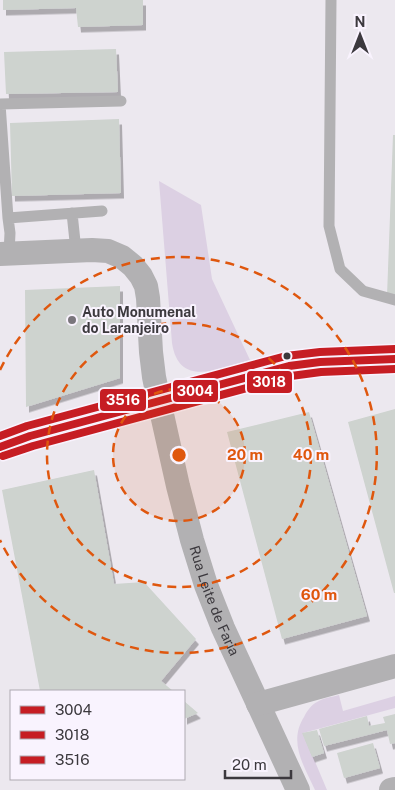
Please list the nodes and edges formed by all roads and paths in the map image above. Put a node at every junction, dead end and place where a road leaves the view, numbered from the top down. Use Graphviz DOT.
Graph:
graph roads {
  1 [pos="331,0"];
  2 [pos="121,101"];
  3 [pos="102,211"];
  4 [pos="72,213"];
  5 [pos="8,218"];
  6 [pos="76,251"];
  7 [pos="4,254"];
  8 [pos="395,300"];
  9 [pos="395,359"];
  10 [pos="159,401"];
  11 [pos="0,447"];
  12 [pos="395,666"];
  13 [pos="258,704"];
  14 [pos="298,790"];
  1 -- 8 [label="lane"];
  2 -- 5 [label="lane"];
  3 -- 4 [label="lane"];
  4 -- 5 [label="lane"];
  4 -- 6 [label="lane"];
  5 -- 7 [label="lane"];
  6 -- 7 [label="street, Rua Leite de Faria"];
  6 -- 10 [label="street, Rua Leite de Faria"];
  9 -- 10 [label="street"];
  10 -- 11 [label="street"];
  10 -- 13 [label="street, Rua Leite de Faria"];
  12 -- 13 [label="street"];
  13 -- 14 [label="street, Rua Leite de Faria"];
}
